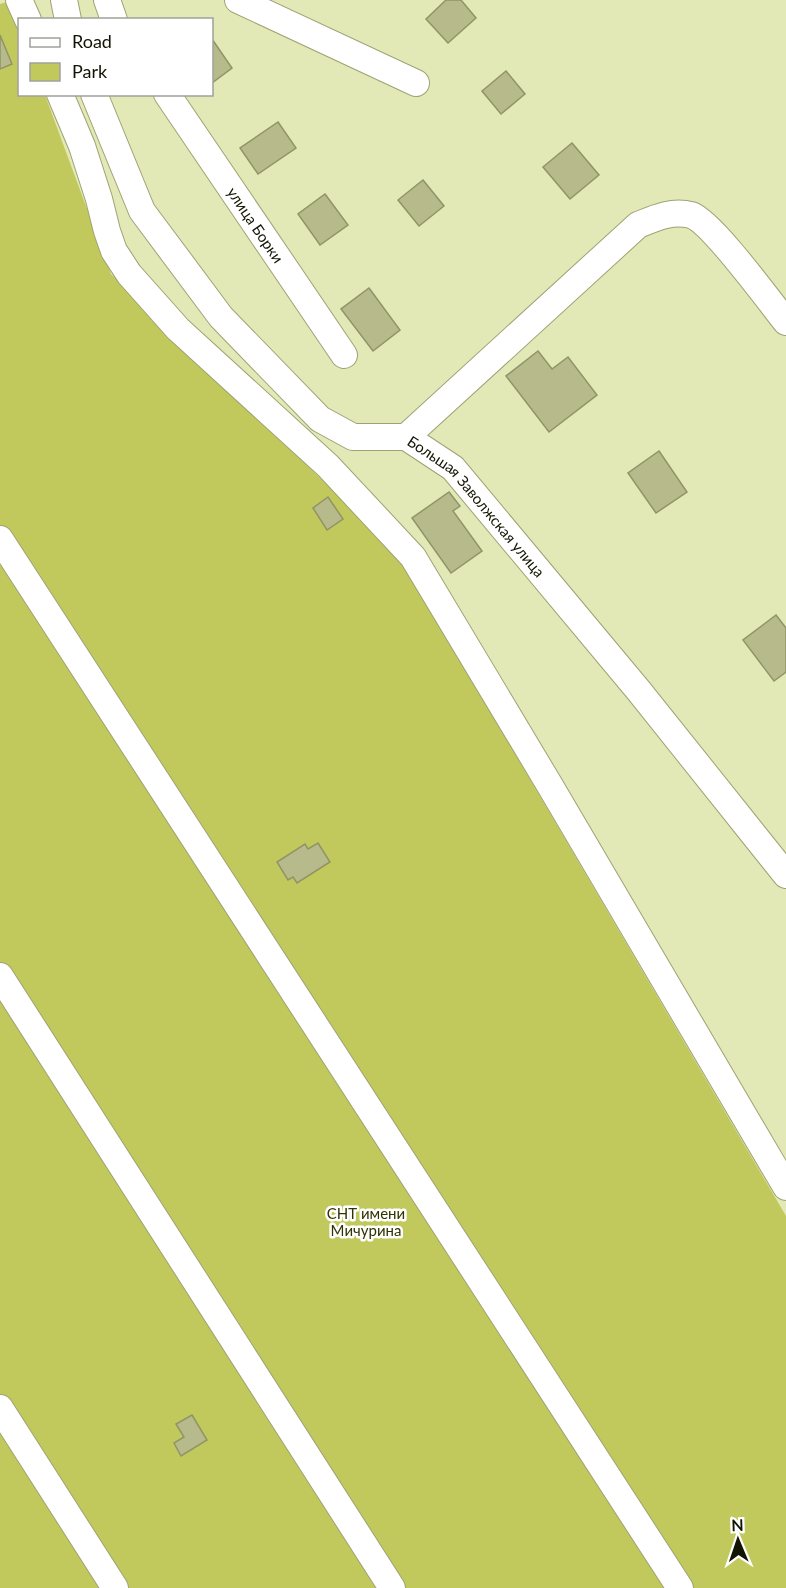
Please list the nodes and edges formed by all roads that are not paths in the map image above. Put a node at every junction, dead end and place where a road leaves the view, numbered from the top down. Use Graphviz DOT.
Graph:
graph roads {
  1 [pos="19,0"];
  2 [pos="64,0"];
  3 [pos="107,0"];
  4 [pos="238,0"];
  5 [pos="27,18"];
  6 [pos="68,18"];
  7 [pos="113,18"];
  8 [pos="416,83"];
  9 [pos="61,96"];
  10 [pos="95,96"];
  11 [pos="168,96"];
  12 [pos="786,322"];
  13 [pos="344,355"];
  14 [pos="406,437"];
  15 [pos="0,538"];
  16 [pos="786,875"];
  17 [pos="0,976"];
  18 [pos="786,1187"];
  19 [pos="0,1407"];
  20 [pos="115,1588"];
  21 [pos="392,1588"];
  22 [pos="680,1588"];
  1 -- 5 [label="street"];
  2 -- 6 [label="street"];
  3 -- 7 [label="street"];
  4 -- 8 [label="street"];
  9 -- 18 [label="street"];
  10 -- 14 [label="street, Большая Заволжская улица"];
  11 -- 13 [label="street, улица Борки"];
  12 -- 14 [label="street"];
  14 -- 16 [label="street, Большая Заволжская улица"];
  15 -- 22 [label="street"];
  17 -- 21 [label="street"];
  19 -- 20 [label="street"];
}
